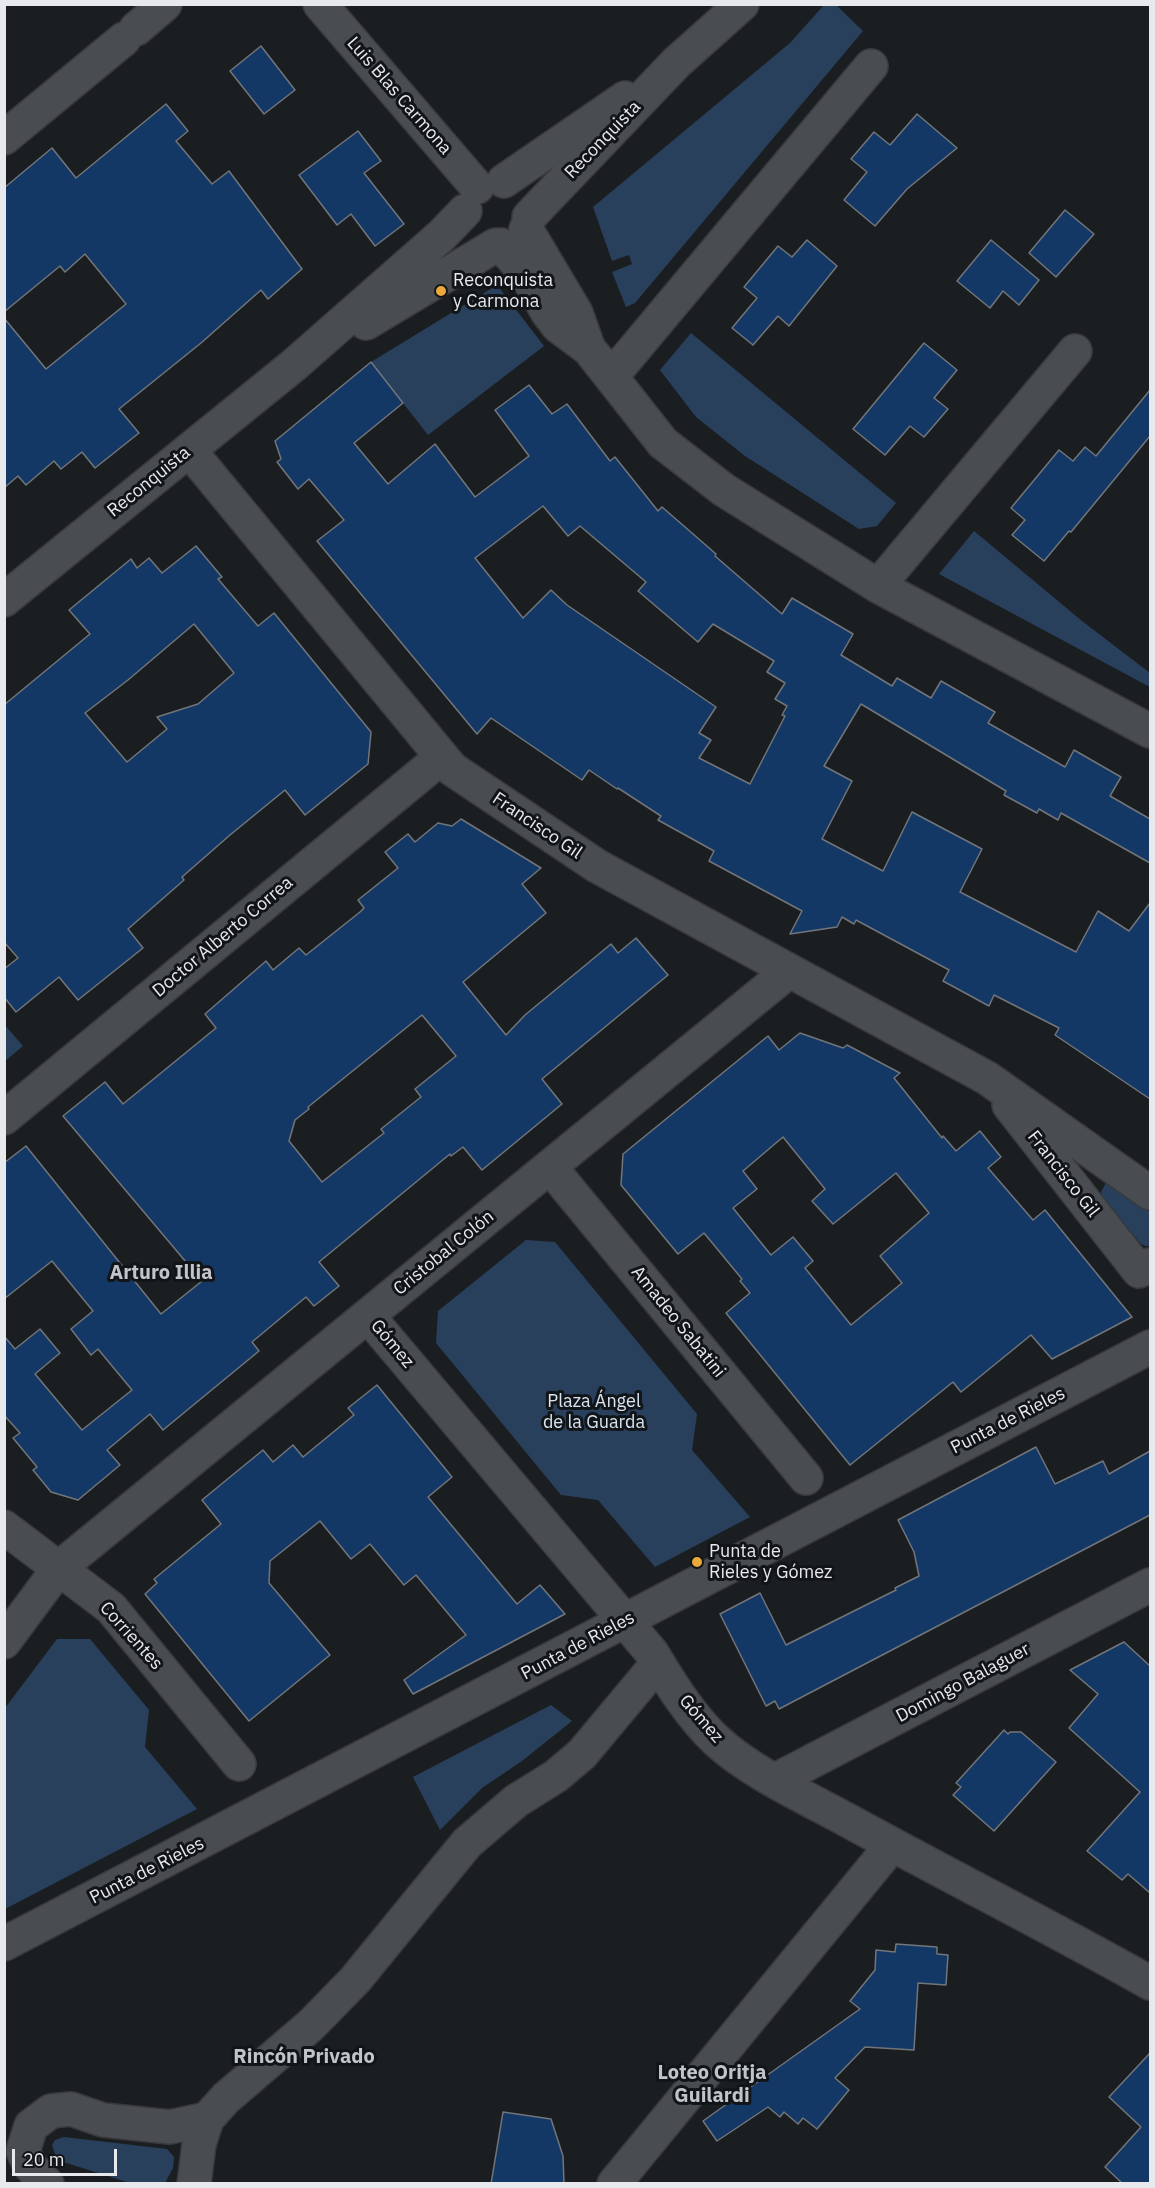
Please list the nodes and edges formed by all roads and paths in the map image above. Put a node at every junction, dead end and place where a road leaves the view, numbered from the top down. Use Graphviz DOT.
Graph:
graph roads {
  1 [pos="165,4"];
  2 [pos="320,4"];
  3 [pos="742,4"];
  4 [pos="676,63"];
  5 [pos="871,66"];
  6 [pos="4,138"];
  7 [pos="482,193"];
  8 [pos="513,234"];
  9 [pos="1075,351"];
  10 [pos="294,365"];
  11 [pos="611,377"];
  12 [pos="189,450"];
  13 [pos="878,586"];
  14 [pos="4,600"];
  15 [pos="1150,731"];
  16 [pos="442,757"];
  17 [pos="789,971"];
  18 [pos="987,1078"];
  19 [pos="4,1118"];
  20 [pos="550,1167"];
  21 [pos="1150,1193"];
  22 [pos="1145,1268"];
  23 [pos="368,1316"];
  24 [pos="1150,1347"];
  25 [pos="806,1478"];
  26 [pos="4,1527"];
  27 [pos="60,1568"];
  28 [pos="1150,1585"];
  29 [pos="625,1621"];
  30 [pos="4,1642"];
  31 [pos="658,1663"];
  32 [pos="239,1764"];
  33 [pos="776,1780"];
  34 [pos="892,1845"];
  35 [pos="4,1944"];
  36 [pos="1150,1983"];
  37 [pos="207,2119"];
  38 [pos="47,2184"];
  39 [pos="194,2184"];
  40 [pos="614,2184"];
  1 -- 6 [label="street"];
  2 -- 7 [label="street, Luis Blas Carmona"];
  3 -- 4 [label="street, Reconquista"];
  4 -- 7 [label="street, Reconquista"];
  4 -- 8 [label="street, Reconquista"];
  5 -- 11 [label="street"];
  7 -- 8 [label="street"];
  7 -- 8 [label="street"];
  7 -- 10 [label="street, Reconquista"];
  8 -- 10 [label="street, Reconquista"];
  8 -- 11 [label="street"];
  9 -- 13 [label="street"];
  10 -- 12 [label="street, Reconquista"];
  11 -- 13 [label="street"];
  12 -- 14 [label="street, Reconquista"];
  12 -- 16 [label="street, Francisco Gil"];
  13 -- 15 [label="street"];
  16 -- 17 [label="street, Francisco Gil"];
  16 -- 19 [label="street, Doctor Alberto Correa"];
  17 -- 18 [label="street, Francisco Gil"];
  17 -- 20 [label="street, Cristobal Colón"];
  18 -- 21 [label="street, Francisco Gil"];
  18 -- 22 [label="street, Francisco Gil"];
  20 -- 23 [label="street, Cristobal Colón"];
  20 -- 25 [label="street, Amadeo Sabatini"];
  23 -- 27 [label="street, Cristobal Colón"];
  23 -- 29 [label="street, Gómez"];
  24 -- 29 [label="street, Punta de Rieles"];
  26 -- 27 [label="street, Corrientes"];
  27 -- 30 [label="street, Cristobal Colón"];
  27 -- 32 [label="street, Corrientes"];
  28 -- 33 [label="street, Domingo Balaguer"];
  29 -- 31 [label="street, Gómez"];
  29 -- 35 [label="street, Punta de Rieles"];
  31 -- 33 [label="street, Gómez"];
  31 -- 37 [label="street"];
  33 -- 34 [label="street, Gómez"];
  34 -- 36 [label="street, Gómez"];
  34 -- 40 [label="street"];
  37 -- 38 [label="street"];
  37 -- 39 [label="street"];
}
